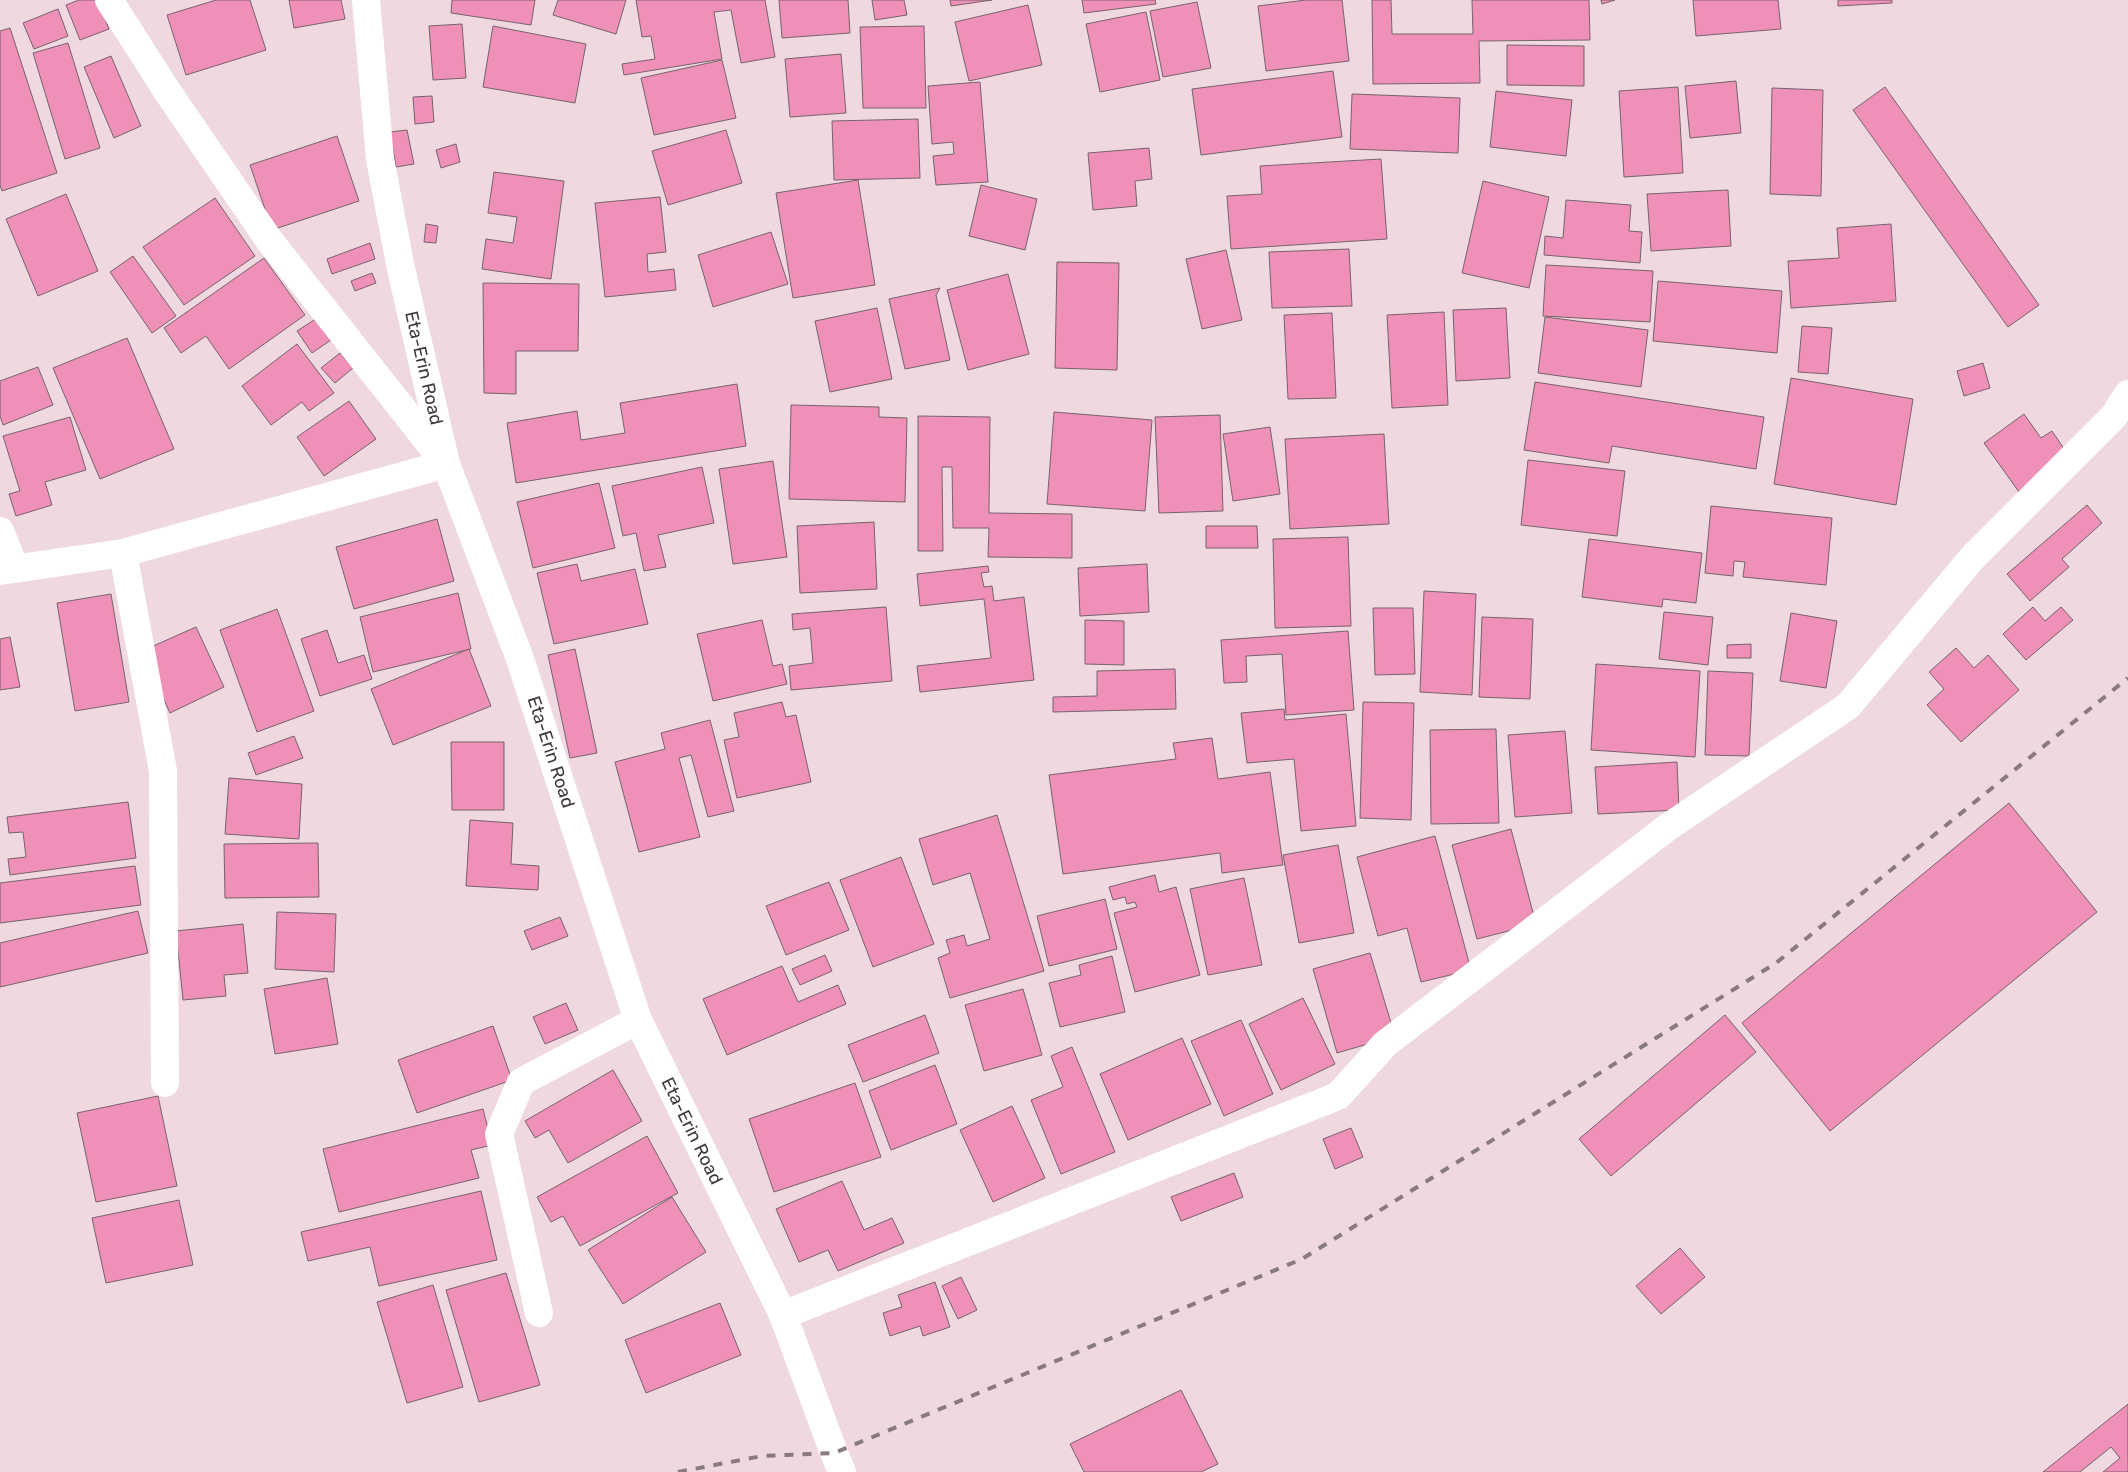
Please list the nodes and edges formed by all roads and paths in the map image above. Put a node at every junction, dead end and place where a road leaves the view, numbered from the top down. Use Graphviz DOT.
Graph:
graph roads {
  1 [pos="109,0"];
  2 [pos="366,0"];
  3 [pos="2128,394"];
  4 [pos="446,464"];
  5 [pos="0,531"];
  6 [pos="123,553"];
  7 [pos="8,570"];
  8 [pos="638,1020"];
  9 [pos="165,1083"];
  10 [pos="539,1313"];
  11 [pos="783,1315"];
  12 [pos="842,1472"];
  1 -- 4 [label="street"];
  2 -- 4 [label="street, Eta-Erin Road"];
  3 -- 11 [label="street"];
  4 -- 6 [label="street"];
  4 -- 8 [label="street, Eta-Erin Road"];
  5 -- 7 [label="street"];
  6 -- 7 [label="street"];
  6 -- 9 [label="street"];
  8 -- 10 [label="street"];
  8 -- 11 [label="street, Eta-Erin Road"];
  11 -- 12 [label="street, Eta-Erin Road"];
}
